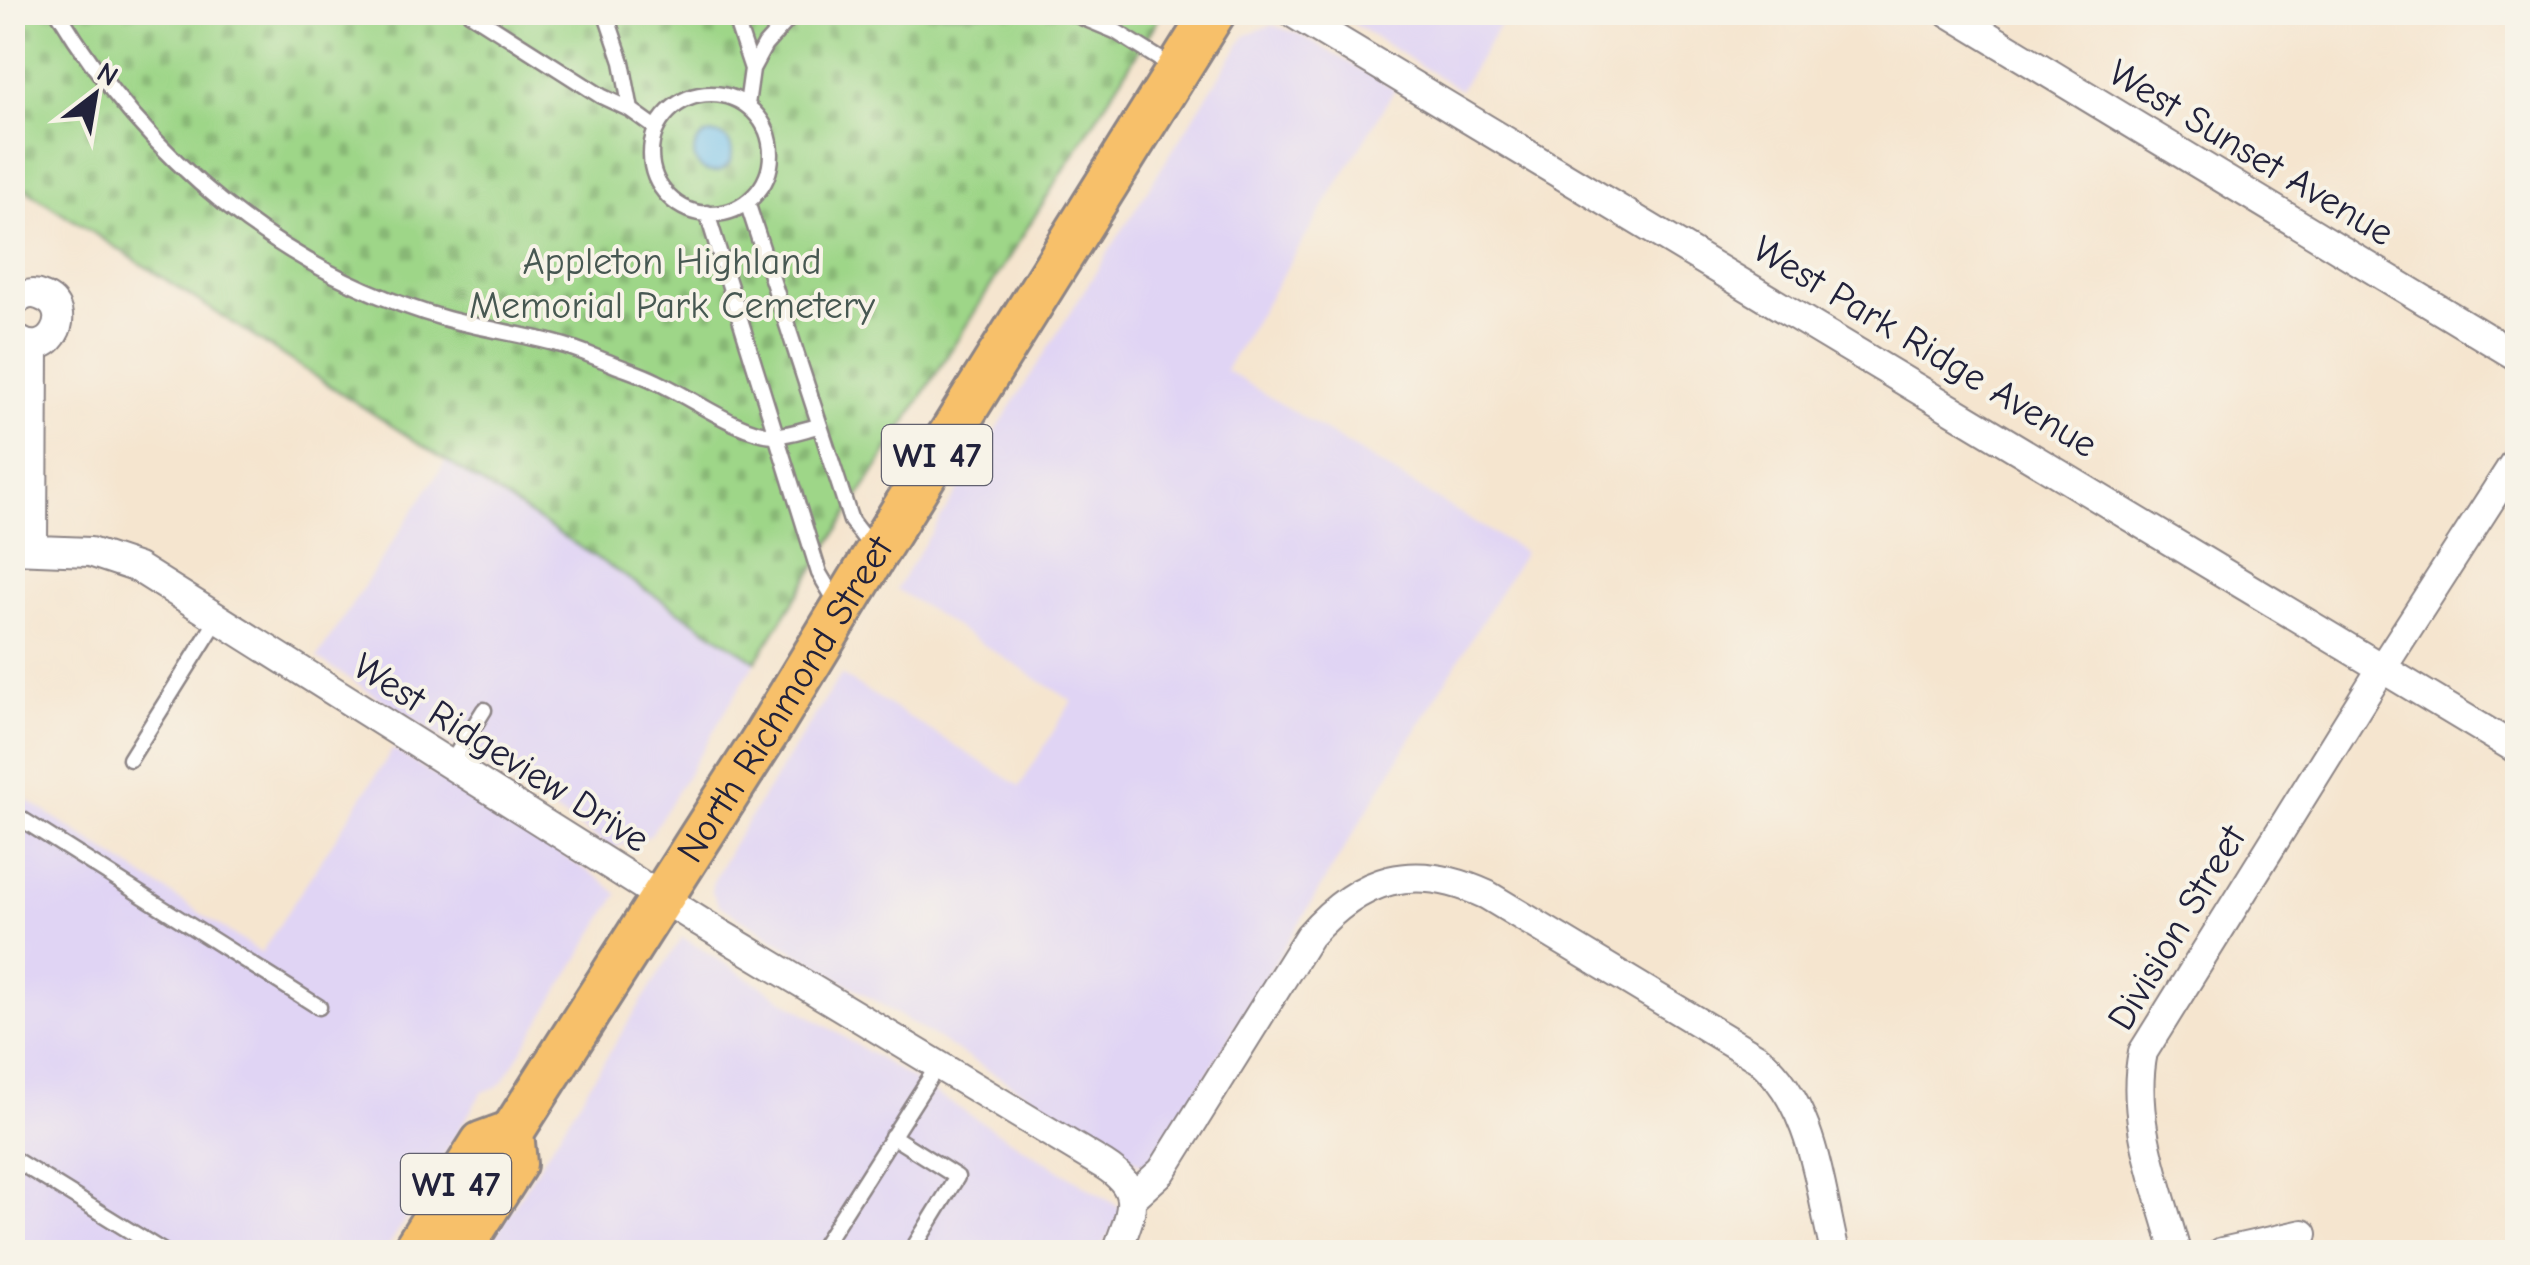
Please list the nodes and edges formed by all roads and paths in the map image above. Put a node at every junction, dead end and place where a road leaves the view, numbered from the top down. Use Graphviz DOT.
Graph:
graph roads {
  1 [pos="58,12"];
  2 [pos="469,12"];
  3 [pos="606,12"];
  4 [pos="733,12"];
  5 [pos="795,12"];
  6 [pos="1068,12"];
  7 [pos="1214,12"];
  8 [pos="1291,12"];
  9 [pos="1948,12"];
  10 [pos="752,70"];
  11 [pos="1177,70"];
  12 [pos="747,105"];
  13 [pos="630,110"];
  14 [pos="656,128"];
  15 [pos="747,202"];
  16 [pos="707,214"];
  17 [pos="12,304"];
  18 [pos="23,341"];
  19 [pos="2518,357"];
  20 [pos="818,426"];
  21 [pos="776,436"];
  22 [pos="2518,457"];
  23 [pos="23,548"];
  24 [pos="876,553"];
  25 [pos="841,610"];
  26 [pos="219,618"];
  27 [pos="2382,668"];
  28 [pos="484,710"];
  29 [pos="2518,750"];
  30 [pos="130,760"];
  31 [pos="450,766"];
  32 [pos="12,812"];
  33 [pos="662,898"];
  34 [pos="319,1007"];
  35 [pos="938,1065"];
  36 [pos="512,1132"];
  37 [pos="892,1136"];
  38 [pos="12,1158"];
  39 [pos="1132,1198"];
  40 [pos="2303,1234"];
  41 [pos="164,1252"];
  42 [pos="414,1252"];
  43 [pos="459,1252"];
  44 [pos="819,1252"];
  45 [pos="911,1252"];
  46 [pos="1116,1252"];
  47 [pos="1835,1252"];
  48 [pos="2176,1252"];
  49 [pos="2222,1252"];
  1 -- 21 [label="lane"];
  2 -- 13 [label="lane"];
  3 -- 13 [label="lane"];
  4 -- 10 [label="lane"];
  5 -- 10 [label="lane"];
  6 -- 11 [label="lane"];
  7 -- 11 [label="main road, North Richmond Street / WI 47"];
  8 -- 27 [label="street, West Park Ridge Avenue"];
  9 -- 19 [label="street, West Sunset Avenue"];
  10 -- 12 [label="lane"];
  11 -- 24 [label="main road, North Richmond Street / WI 47"];
  12 -- 14 [label="lane"];
  12 -- 15 [label="lane"];
  13 -- 14 [label="lane"];
  14 -- 16 [label="lane"];
  15 -- 16 [label="lane"];
  15 -- 20 [label="lane"];
  16 -- 21 [label="lane"];
  17 -- 18 [label="street"];
  18 -- 23 [label="street"];
  20 -- 21 [label="lane"];
  20 -- 24 [label="lane"];
  21 -- 25 [label="lane"];
  22 -- 27 [label="street, Division Street"];
  23 -- 26 [label="street, West Ridgeview Drive"];
  24 -- 25 [label="main road, North Richmond Street / WI 47"];
  25 -- 33 [label="main road, North Richmond Street / WI 47"];
  26 -- 30 [label="lane"];
  26 -- 31 [label="street, West Ridgeview Drive"];
  27 -- 29 [label="street, West Park Ridge Avenue"];
  27 -- 48 [label="street, Division Street"];
  28 -- 31 [label="lane"];
  31 -- 33 [label="street, West Ridgeview Drive"];
  32 -- 34 [label="lane"];
  33 -- 35 [label="street, West Ridgeview Drive"];
  33 -- 36 [label="main road, North Richmond Street / WI 47"];
  35 -- 37 [label="lane"];
  35 -- 39 [label="street, West Ridgeview Drive"];
  36 -- 42 [label="main road, North Richmond Street / WI 47"];
  36 -- 43 [label="main road, North Richmond Street / WI 47"];
  37 -- 44 [label="lane"];
  37 -- 45 [label="lane"];
  38 -- 41 [label="lane"];
  39 -- 46 [label="street"];
  39 -- 47 [label="street"];
  40 -- 49 [label="street"];
}
